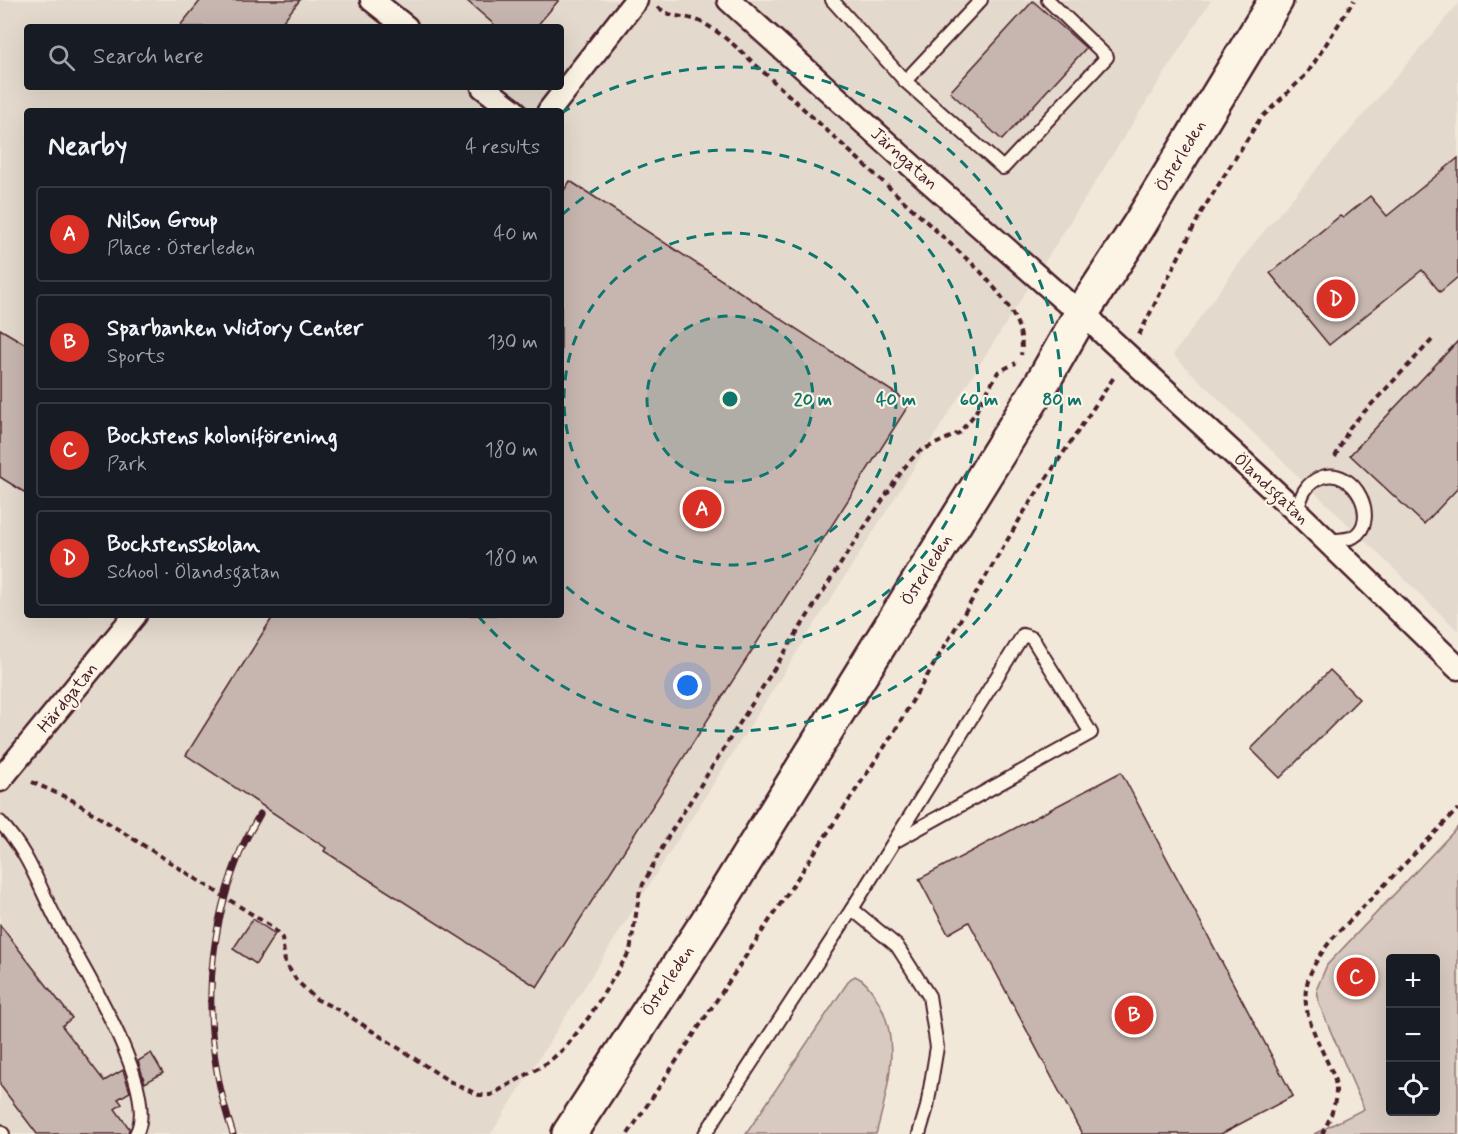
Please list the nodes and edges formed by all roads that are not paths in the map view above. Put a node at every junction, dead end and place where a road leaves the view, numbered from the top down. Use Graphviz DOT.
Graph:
graph roads {
  1 [pos="372,0"];
  2 [pos="636,0"];
  3 [pos="729,0"];
  4 [pos="832,0"];
  5 [pos="981,0"];
  6 [pos="1048,0"];
  7 [pos="1276,0"];
  8 [pos="402,24"];
  9 [pos="905,81"];
  10 [pos="487,90"];
  11 [pos="510,108"];
  12 [pos="551,108"];
  13 [pos="1083,311"];
  14 [pos="1297,513"];
  15 [pos="1326,541"];
  16 [pos="133,618"];
  17 [pos="1458,668"];
  18 [pos="0,780"];
  19 [pos="0,822"];
  20 [pos="894,842"];
  21 [pos="852,909"];
  22 [pos="136,1134"];
  23 [pos="569,1134"];
  24 [pos="705,1134"];
  25 [pos="919,1134"];
  1 -- 8 [label="street"];
  2 -- 12 [label="street"];
  3 -- 13 [label="street, Järngatan"];
  4 -- 9 [label="lane"];
  5 -- 9 [label="lane"];
  6 -- 9 [label="lane"];
  7 -- 13 [label="main road, Österleden"];
  10 -- 11 [label="street"];
  13 -- 14 [label="street, Ölandsgatan"];
  13 -- 23 [label="main road, Österleden"];
  14 -- 15 [label="street, Ölandsgatan"];
  14 -- 15 [label="lane"];
  15 -- 17 [label="street, Ölandsgatan"];
  16 -- 18 [label="street, Härdgatan"];
  19 -- 22 [label="lane"];
  20 -- 20 [label="lane"];
  20 -- 21 [label="lane"];
  21 -- 24 [label="lane"];
  21 -- 25 [label="lane"];
}
